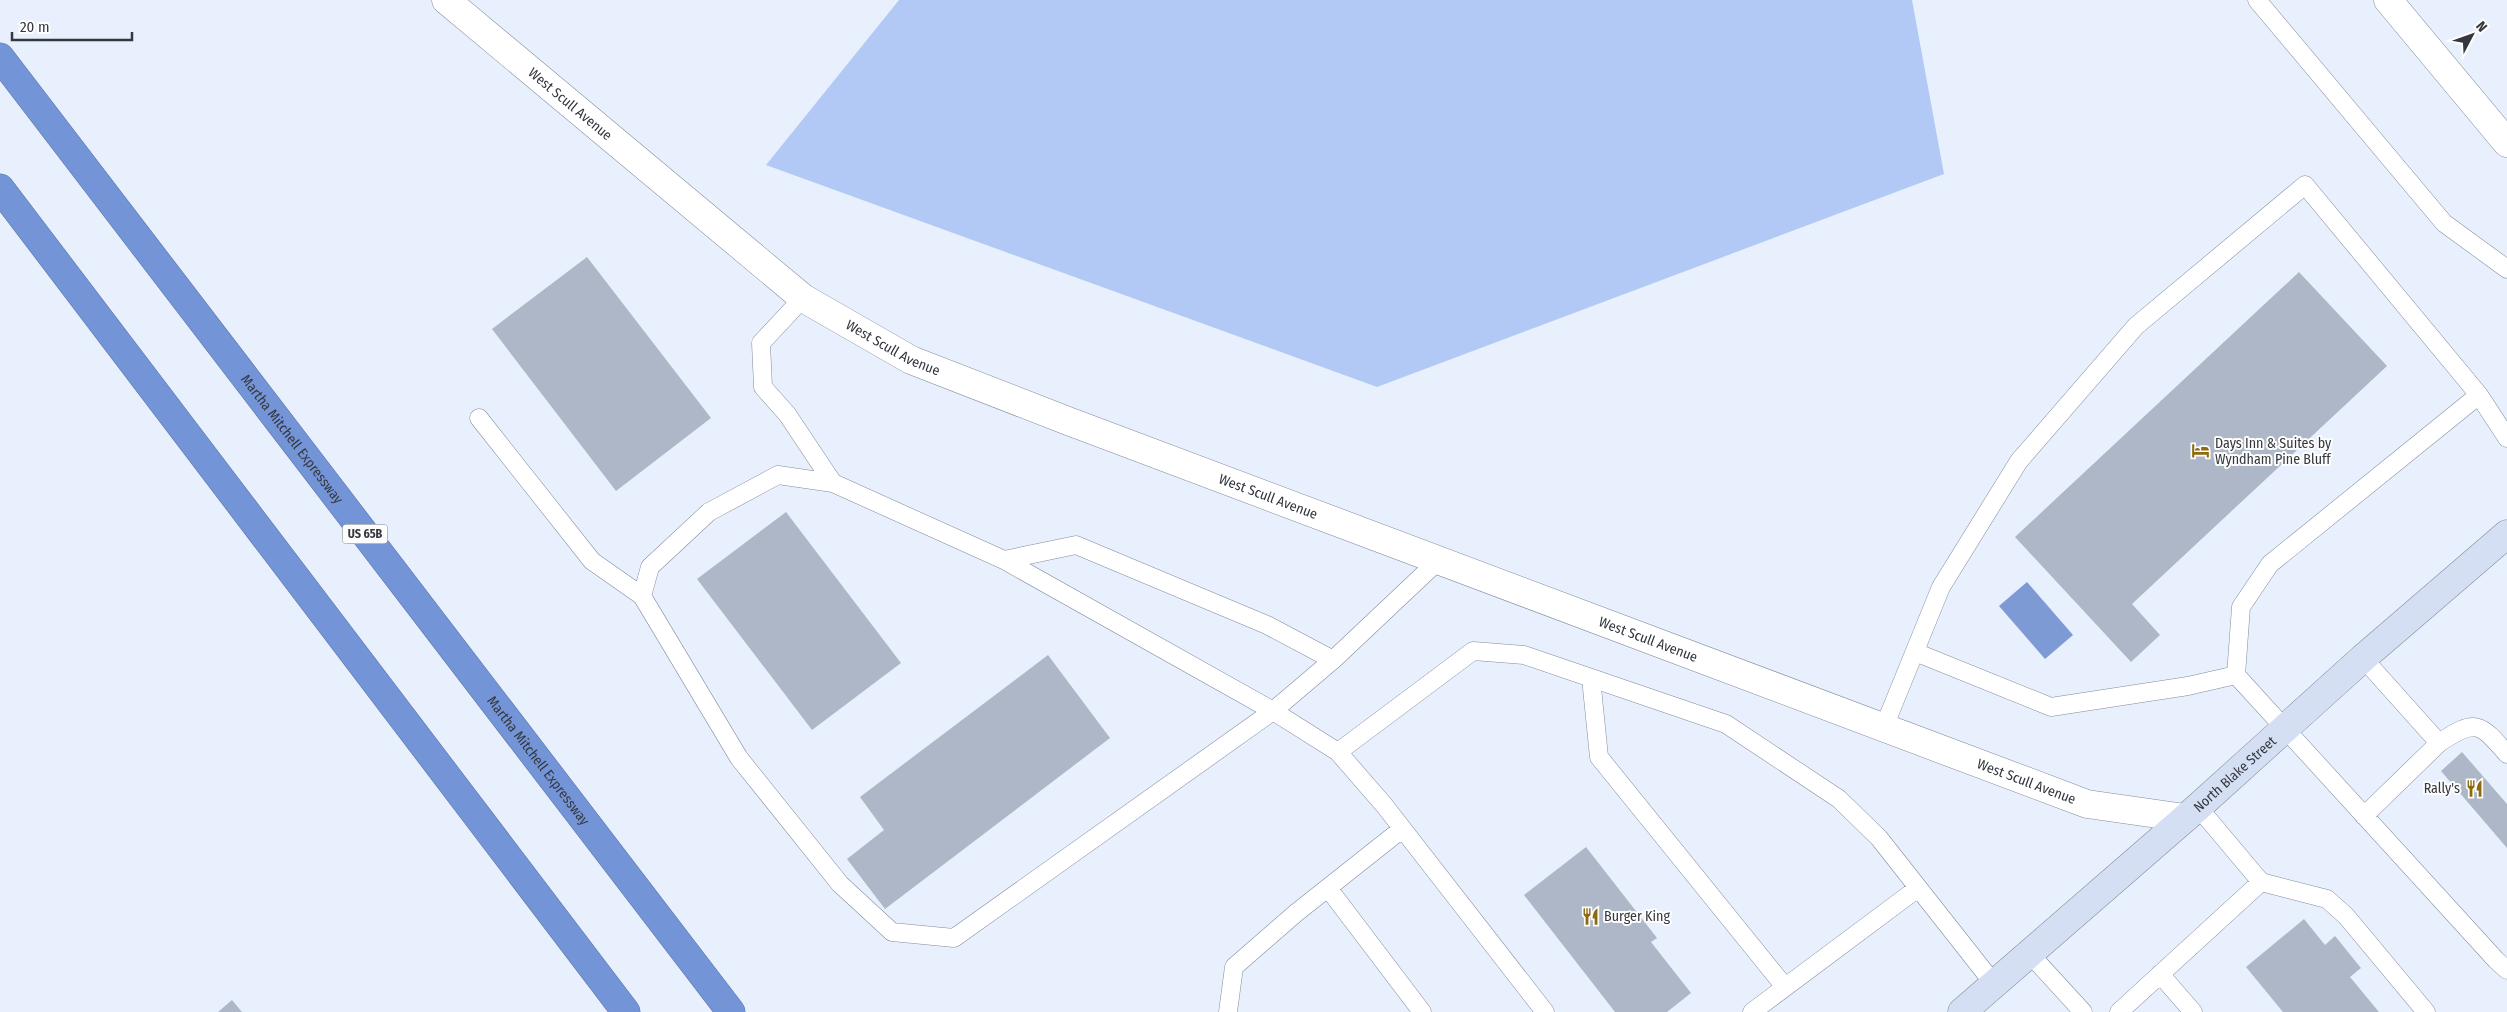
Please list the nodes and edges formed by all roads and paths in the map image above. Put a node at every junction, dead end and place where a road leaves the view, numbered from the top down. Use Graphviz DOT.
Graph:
graph roads {
  1 [pos="446,0"];
  2 [pos="2257,0"];
  3 [pos="2388,0"];
  4 [pos="0,57"];
  5 [pos="2507,143"];
  6 [pos="0,188"];
  7 [pos="2507,269"];
  8 [pos="803,298"];
  9 [pos="2479,394"];
  10 [pos="479,418"];
  11 [pos="2507,438"];
  12 [pos="833,483"];
  13 [pos="2507,534"];
  14 [pos="1004,560"];
  15 [pos="1439,560"];
  16 [pos="642,596"];
  17 [pos="1915,652"];
  18 [pos="2363,658"];
  19 [pos="1333,660"];
  20 [pos="2236,675"];
  21 [pos="1592,678"];
  22 [pos="1273,710"];
  23 [pos="1884,727"];
  24 [pos="2285,728"];
  25 [pos="2439,743"];
  26 [pos="1338,752"];
  27 [pos="2507,754"];
  28 [pos="2192,812"];
  29 [pos="2364,816"];
  30 [pos="1402,829"];
  31 [pos="2261,882"];
  32 [pos="1328,888"];
  33 [pos="1918,888"];
  34 [pos="2029,953"];
  35 [pos="2507,970"];
  36 [pos="2160,974"];
  37 [pos="1994,984"];
  38 [pos="1785,988"];
  39 [pos="626,1012"];
  40 [pos="731,1012"];
  41 [pos="1228,1012"];
  42 [pos="1422,1012"];
  43 [pos="1545,1012"];
  44 [pos="1752,1012"];
  45 [pos="1962,1012"];
  46 [pos="2083,1012"];
  47 [pos="2119,1012"];
  48 [pos="2193,1012"];
  49 [pos="2426,1012"];
  1 -- 8 [label="street, West Scull Avenue"];
  2 -- 7 [label="lane"];
  3 -- 5 [label="street"];
  4 -- 40 [label="highway, Martha Mitchell Expressway / US 65B"];
  6 -- 39 [label="highway"];
  8 -- 12 [label="lane"];
  8 -- 15 [label="street, West Scull Avenue"];
  9 -- 11 [label="lane"];
  9 -- 17 [label="lane"];
  9 -- 20 [label="lane"];
  10 -- 16 [label="lane"];
  12 -- 14 [label="lane"];
  12 -- 16 [label="lane"];
  13 -- 18 [label="main road, North Blake Street"];
  14 -- 19 [label="lane"];
  14 -- 22 [label="lane"];
  15 -- 19 [label="lane"];
  15 -- 23 [label="street, West Scull Avenue"];
  16 -- 22 [label="lane"];
  17 -- 20 [label="lane"];
  17 -- 23 [label="lane"];
  18 -- 24 [label="main road, North Blake Street"];
  18 -- 25 [label="lane"];
  19 -- 22 [label="lane"];
  20 -- 24 [label="lane"];
  21 -- 26 [label="lane"];
  21 -- 33 [label="lane"];
  21 -- 38 [label="lane"];
  22 -- 26 [label="lane"];
  23 -- 28 [label="street, West Scull Avenue"];
  24 -- 28 [label="main road, North Blake Street"];
  24 -- 29 [label="lane"];
  25 -- 27 [label="lane"];
  25 -- 29 [label="lane"];
  26 -- 30 [label="lane"];
  28 -- 31 [label="lane"];
  28 -- 34 [label="main road, North Blake Street"];
  29 -- 35 [label="lane"];
  30 -- 32 [label="lane"];
  30 -- 43 [label="lane"];
  31 -- 36 [label="lane"];
  31 -- 49 [label="lane"];
  32 -- 41 [label="lane"];
  32 -- 42 [label="lane"];
  33 -- 37 [label="lane"];
  33 -- 38 [label="lane"];
  34 -- 37 [label="main road, North Blake Street"];
  34 -- 46 [label="lane"];
  36 -- 47 [label="lane"];
  36 -- 48 [label="lane"];
  37 -- 45 [label="main road, North Blake Street"];
  38 -- 44 [label="lane"];
}
